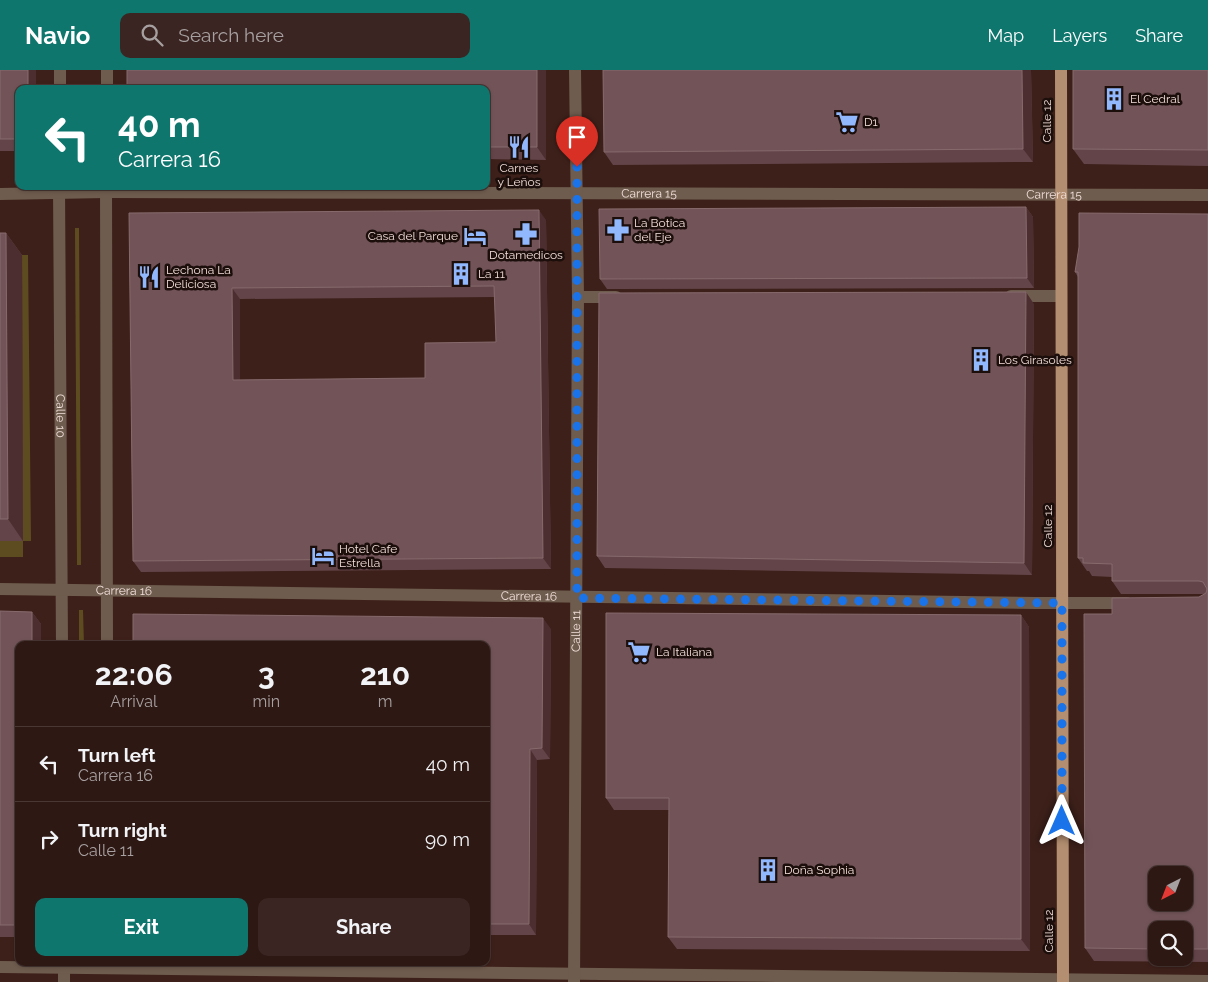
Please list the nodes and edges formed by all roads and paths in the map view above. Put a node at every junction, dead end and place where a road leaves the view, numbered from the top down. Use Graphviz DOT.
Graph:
graph roads {
  1 [pos="60,70"];
  2 [pos="107,70"];
  3 [pos="576,70"];
  4 [pos="1061,70"];
  5 [pos="60,85"];
  6 [pos="107,85"];
  7 [pos="47,190"];
  8 [pos="59,190"];
  9 [pos="106,190"];
  10 [pos="224,190"];
  11 [pos="578,193"];
  12 [pos="0,194"];
  13 [pos="1060,195"];
  14 [pos="1208,195"];
  15 [pos="998,296"];
  16 [pos="1061,296"];
  17 [pos="578,297"];
  18 [pos="628,297"];
  19 [pos="0,590"];
  20 [pos="62,590"];
  21 [pos="107,590"];
  22 [pos="577,598"];
  23 [pos="1140,602"];
  24 [pos="1062,603"];
  25 [pos="62,641"];
  26 [pos="107,641"];
  27 [pos="32,966"];
  28 [pos="64,966"];
  29 [pos="71,966"];
  30 [pos="0,967"];
  31 [pos="108,971"];
  32 [pos="574,977"];
  33 [pos="1063,981"];
  34 [pos="1208,981"];
  35 [pos="64,982"];
  1 -- 5 [label="street"];
  2 -- 6 [label="street"];
  3 -- 11 [label="street, Calle 11"];
  4 -- 13 [label="main road, Calle 12"];
  7 -- 12 [label="street, Carrera 15"];
  8 -- 20 [label="street, Calle 10"];
  9 -- 21 [label="street"];
  10 -- 11 [label="street, Carrera 15"];
  11 -- 13 [label="street, Carrera 15"];
  11 -- 17 [label="street, Calle 11"];
  13 -- 14 [label="street, Carrera 15"];
  13 -- 16 [label="main road, Calle 12"];
  15 -- 16 [label="street"];
  16 -- 24 [label="main road, Calle 12"];
  17 -- 18 [label="street"];
  17 -- 22 [label="street, Calle 11"];
  19 -- 20 [label="street, Carrera 16"];
  20 -- 21 [label="street, Carrera 16"];
  20 -- 25 [label="street, Calle 10"];
  21 -- 22 [label="street, Carrera 16"];
  21 -- 26 [label="street"];
  22 -- 24 [label="street, Carrera 16"];
  22 -- 32 [label="street, Calle 11"];
  23 -- 24 [label="street, Carrera 16"];
  24 -- 33 [label="main road, Calle 12"];
  27 -- 30 [label="street"];
  28 -- 35 [label="street"];
  29 -- 31 [label="street"];
  31 -- 32 [label="street"];
  32 -- 33 [label="street"];
  33 -- 34 [label="street"];
}
